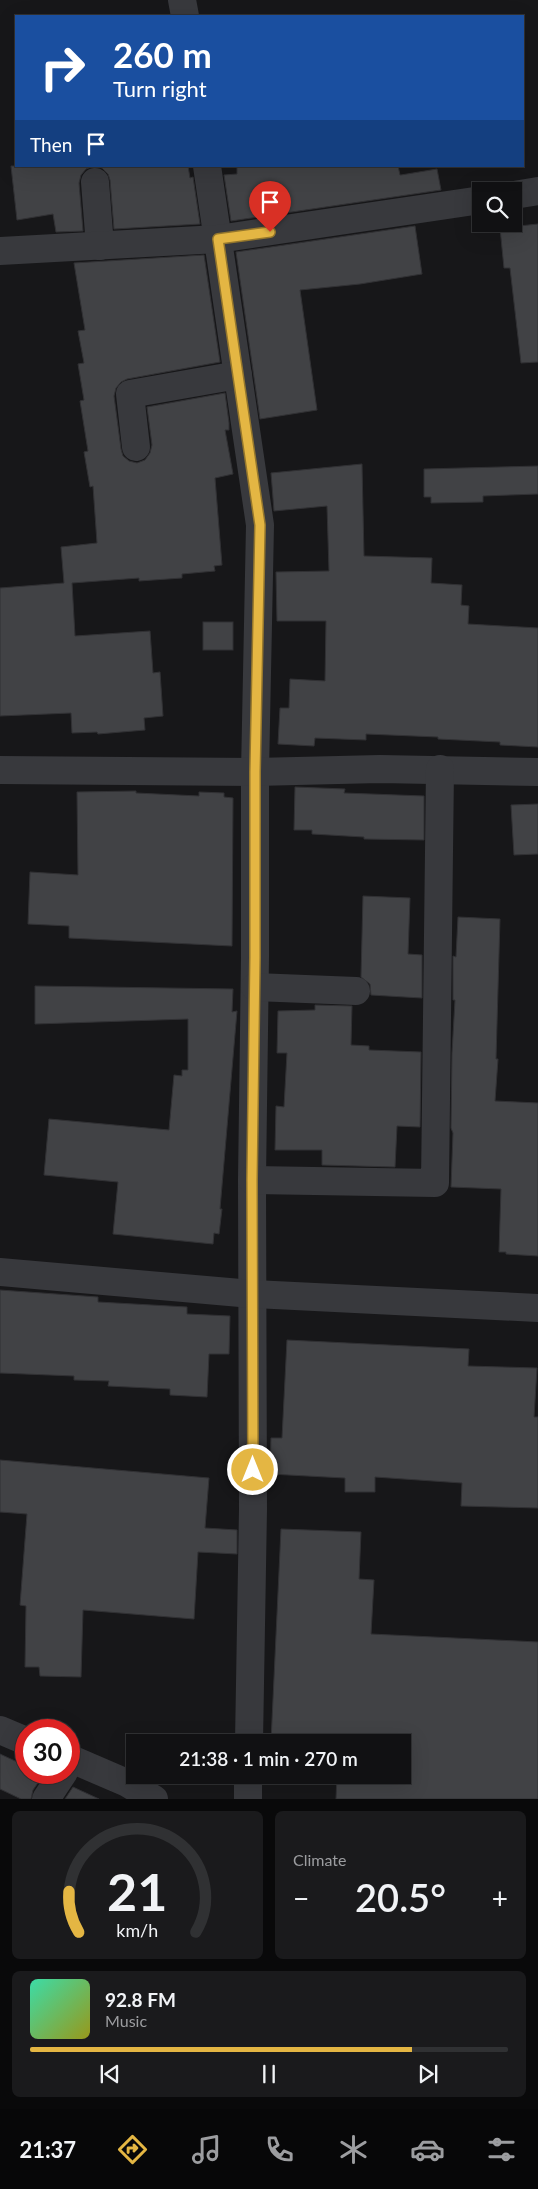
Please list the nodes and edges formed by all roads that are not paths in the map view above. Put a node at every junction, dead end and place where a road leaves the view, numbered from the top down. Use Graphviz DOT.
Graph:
graph roads {
  1 [pos="182,0"];
  2 [pos="185,15"];
  3 [pos="208,167"];
  4 [pos="95,182"];
  5 [pos="538,191"];
  6 [pos="522,194"];
  7 [pos="472,201"];
  8 [pos="218,239"];
  9 [pos="100,246"];
  10 [pos="0,250"];
  11 [pos="238,375"];
  12 [pos="136,447"];
  13 [pos="440,769"];
  14 [pos="0,770"];
  15 [pos="255,772"];
  16 [pos="538,772"];
  17 [pos="255,987"];
  18 [pos="356,991"];
  19 [pos="252,1180"];
  20 [pos="0,1272"];
  21 [pos="252,1294"];
  22 [pos="538,1308"];
  23 [pos="0,1730"];
  24 [pos="249,1734"];
  25 [pos="15,1736"];
  26 [pos="80,1768"];
  27 [pos="55,1784"];
  28 [pos="248,1784"];
  29 [pos="46,1799"];
  30 [pos="154,1799"];
  31 [pos="248,1799"];
  1 -- 2 [label="street"];
  3 -- 8 [label="street"];
  4 -- 9 [label="street"];
  5 -- 6 [label="street"];
  7 -- 8 [label="street"];
  8 -- 9 [label="street"];
  8 -- 11 [label="street"];
  9 -- 10 [label="street"];
  11 -- 12 [label="street"];
  11 -- 15 [label="street"];
  13 -- 15 [label="street"];
  13 -- 16 [label="street"];
  13 -- 19 [label="street"];
  14 -- 15 [label="street"];
  15 -- 17 [label="street"];
  17 -- 18 [label="street"];
  17 -- 19 [label="street"];
  19 -- 21 [label="street"];
  20 -- 21 [label="street"];
  21 -- 22 [label="street"];
  21 -- 24 [label="street"];
  23 -- 25 [label="street"];
  26 -- 30 [label="street"];
  27 -- 29 [label="street"];
  28 -- 31 [label="street"];
}
